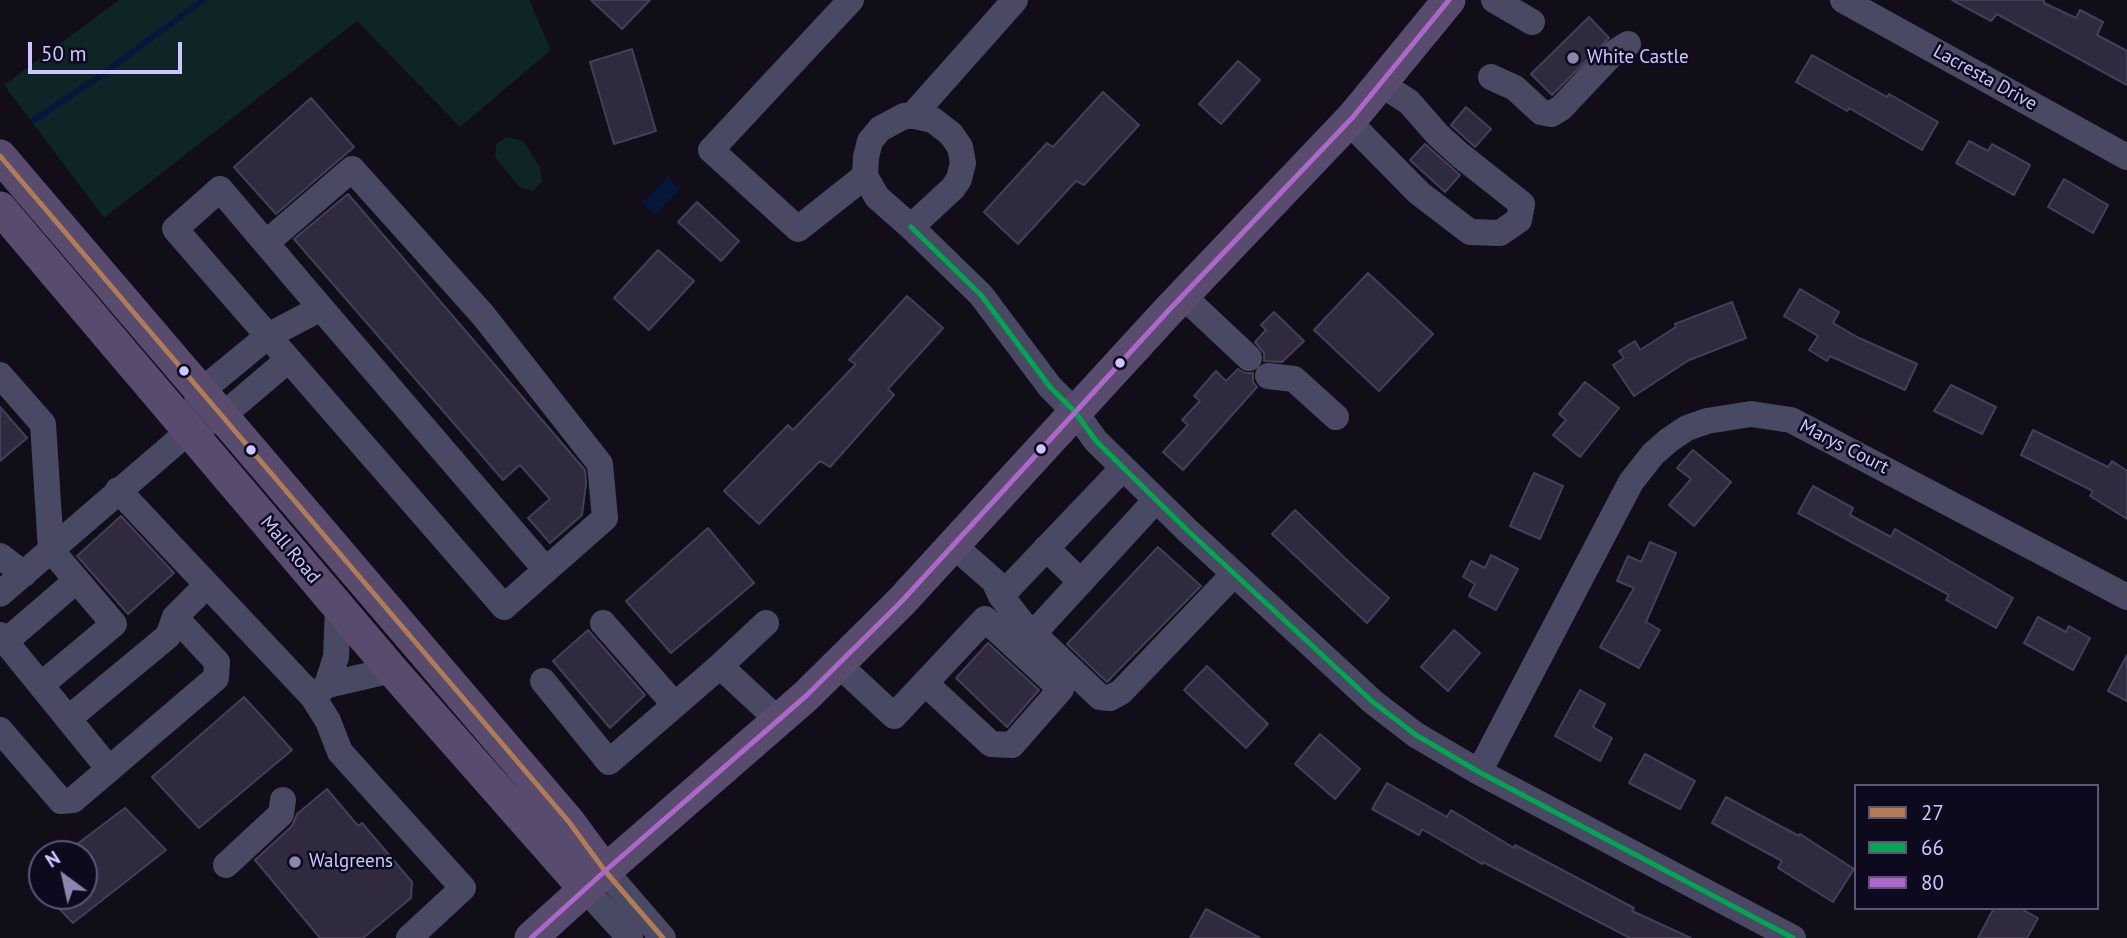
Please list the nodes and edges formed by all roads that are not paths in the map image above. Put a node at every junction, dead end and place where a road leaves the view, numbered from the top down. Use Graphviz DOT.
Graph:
graph roads {
  1 [pos="851,0"];
  2 [pos="1015,0"];
  3 [pos="1449,0"];
  4 [pos="1494,0"];
  5 [pos="1843,0"];
  6 [pos="1532,22"];
  7 [pos="1629,44"];
  8 [pos="1491,77"];
  9 [pos="1381,84"];
  10 [pos="912,116"];
  11 [pos="1349,122"];
  12 [pos="0,156"];
  13 [pos="2127,157"];
  14 [pos="865,176"];
  15 [pos="0,208"];
  16 [pos="911,227"];
  17 [pos="266,243"];
  18 [pos="1183,296"];
  19 [pos="321,308"];
  20 [pos="268,336"];
  21 [pos="288,360"];
  22 [pos="0,375"];
  23 [pos="200,392"];
  24 [pos="1074,412"];
  25 [pos="221,417"];
  26 [pos="1336,417"];
  27 [pos="190,431"];
  28 [pos="1123,468"];
  29 [pos="118,490"];
  30 [pos="1156,500"];
  31 [pos="953,545"];
  32 [pos="51,550"];
  33 [pos="1040,554"];
  34 [pos="0,556"];
  35 [pos="546,570"];
  36 [pos="24,574"];
  37 [pos="1234,574"];
  38 [pos="77,580"];
  39 [pos="207,585"];
  40 [pos="1075,588"];
  41 [pos="0,594"];
  42 [pos="1001,596"];
  43 [pos="2127,597"];
  44 [pos="338,606"];
  45 [pos="175,617"];
  46 [pos="603,623"];
  47 [pos="766,623"];
  48 [pos="1033,634"];
  49 [pos="3,638"];
  50 [pos="838,664"];
  51 [pos="720,666"];
  52 [pos="392,670"];
  53 [pos="543,681"];
  54 [pos="925,683"];
  55 [pos="41,685"];
  56 [pos="320,691"];
  57 [pos="675,705"];
  58 [pos="68,719"];
  59 [pos="778,720"];
  60 [pos="0,730"];
  61 [pos="109,769"];
  62 [pos="1479,772"];
  63 [pos="283,800"];
  64 [pos="226,865"];
  65 [pos="595,880"];
  66 [pos="409,938"];
  67 [pos="531,938"];
  68 [pos="630,938"];
  69 [pos="663,938"];
  70 [pos="1793,938"];
  1 -- 14 [label="street"];
  2 -- 10 [label="street"];
  3 -- 9 [label="main road"];
  4 -- 6 [label="street"];
  5 -- 13 [label="street, Lacresta Drive"];
  7 -- 8 [label="street"];
  9 -- 11 [label="main road"];
  9 -- 11 [label="street"];
  10 -- 14 [label="street"];
  10 -- 16 [label="street"];
  11 -- 18 [label="main road"];
  12 -- 23 [label="main road, Mall Road"];
  14 -- 16 [label="street"];
  15 -- 27 [label="main road, Mall Road"];
  16 -- 24 [label="street"];
  17 -- 19 [label="street"];
  17 -- 20 [label="street"];
  17 -- 35 [label="street"];
  18 -- 24 [label="main road"];
  18 -- 26 [label="street"];
  19 -- 20 [label="street"];
  19 -- 35 [label="street"];
  20 -- 21 [label="street"];
  20 -- 23 [label="street"];
  21 -- 25 [label="street"];
  21 -- 35 [label="street"];
  22 -- 32 [label="street"];
  23 -- 25 [label="main road, Mall Road"];
  23 -- 27 [label="street"];
  24 -- 28 [label="street"];
  24 -- 31 [label="main road"];
  25 -- 27 [label="street"];
  25 -- 65 [label="main road, Mall Road"];
  27 -- 29 [label="street"];
  27 -- 44 [label="main road, Mall Road"];
  28 -- 30 [label="street"];
  28 -- 33 [label="street"];
  29 -- 32 [label="street"];
  29 -- 39 [label="street"];
  30 -- 37 [label="street"];
  30 -- 40 [label="street"];
  31 -- 42 [label="street"];
  31 -- 50 [label="main road"];
  32 -- 36 [label="street"];
  32 -- 38 [label="street"];
  33 -- 40 [label="street"];
  33 -- 42 [label="street"];
  34 -- 36 [label="street"];
  36 -- 41 [label="street"];
  37 -- 48 [label="street"];
  37 -- 62 [label="street"];
  38 -- 49 [label="street"];
  38 -- 55 [label="street"];
  39 -- 45 [label="street"];
  39 -- 56 [label="street"];
  40 -- 48 [label="street"];
  42 -- 48 [label="street"];
  43 -- 62 [label="street, Marys Court"];
  44 -- 52 [label="main road, Mall Road"];
  44 -- 56 [label="street"];
  45 -- 58 [label="street"];
  45 -- 61 [label="street"];
  46 -- 57 [label="street"];
  47 -- 51 [label="street"];
  49 -- 55 [label="street"];
  50 -- 54 [label="street"];
  50 -- 59 [label="main road"];
  51 -- 57 [label="street"];
  51 -- 59 [label="street"];
  52 -- 56 [label="street"];
  52 -- 65 [label="main road, Mall Road"];
  53 -- 57 [label="street"];
  54 -- 54 [label="street"];
  55 -- 58 [label="street"];
  56 -- 66 [label="street"];
  58 -- 61 [label="street"];
  59 -- 65 [label="main road"];
  60 -- 61 [label="street"];
  62 -- 70 [label="street"];
  63 -- 64 [label="street"];
  65 -- 67 [label="main road"];
  65 -- 68 [label="street"];
  65 -- 69 [label="street"];
}
